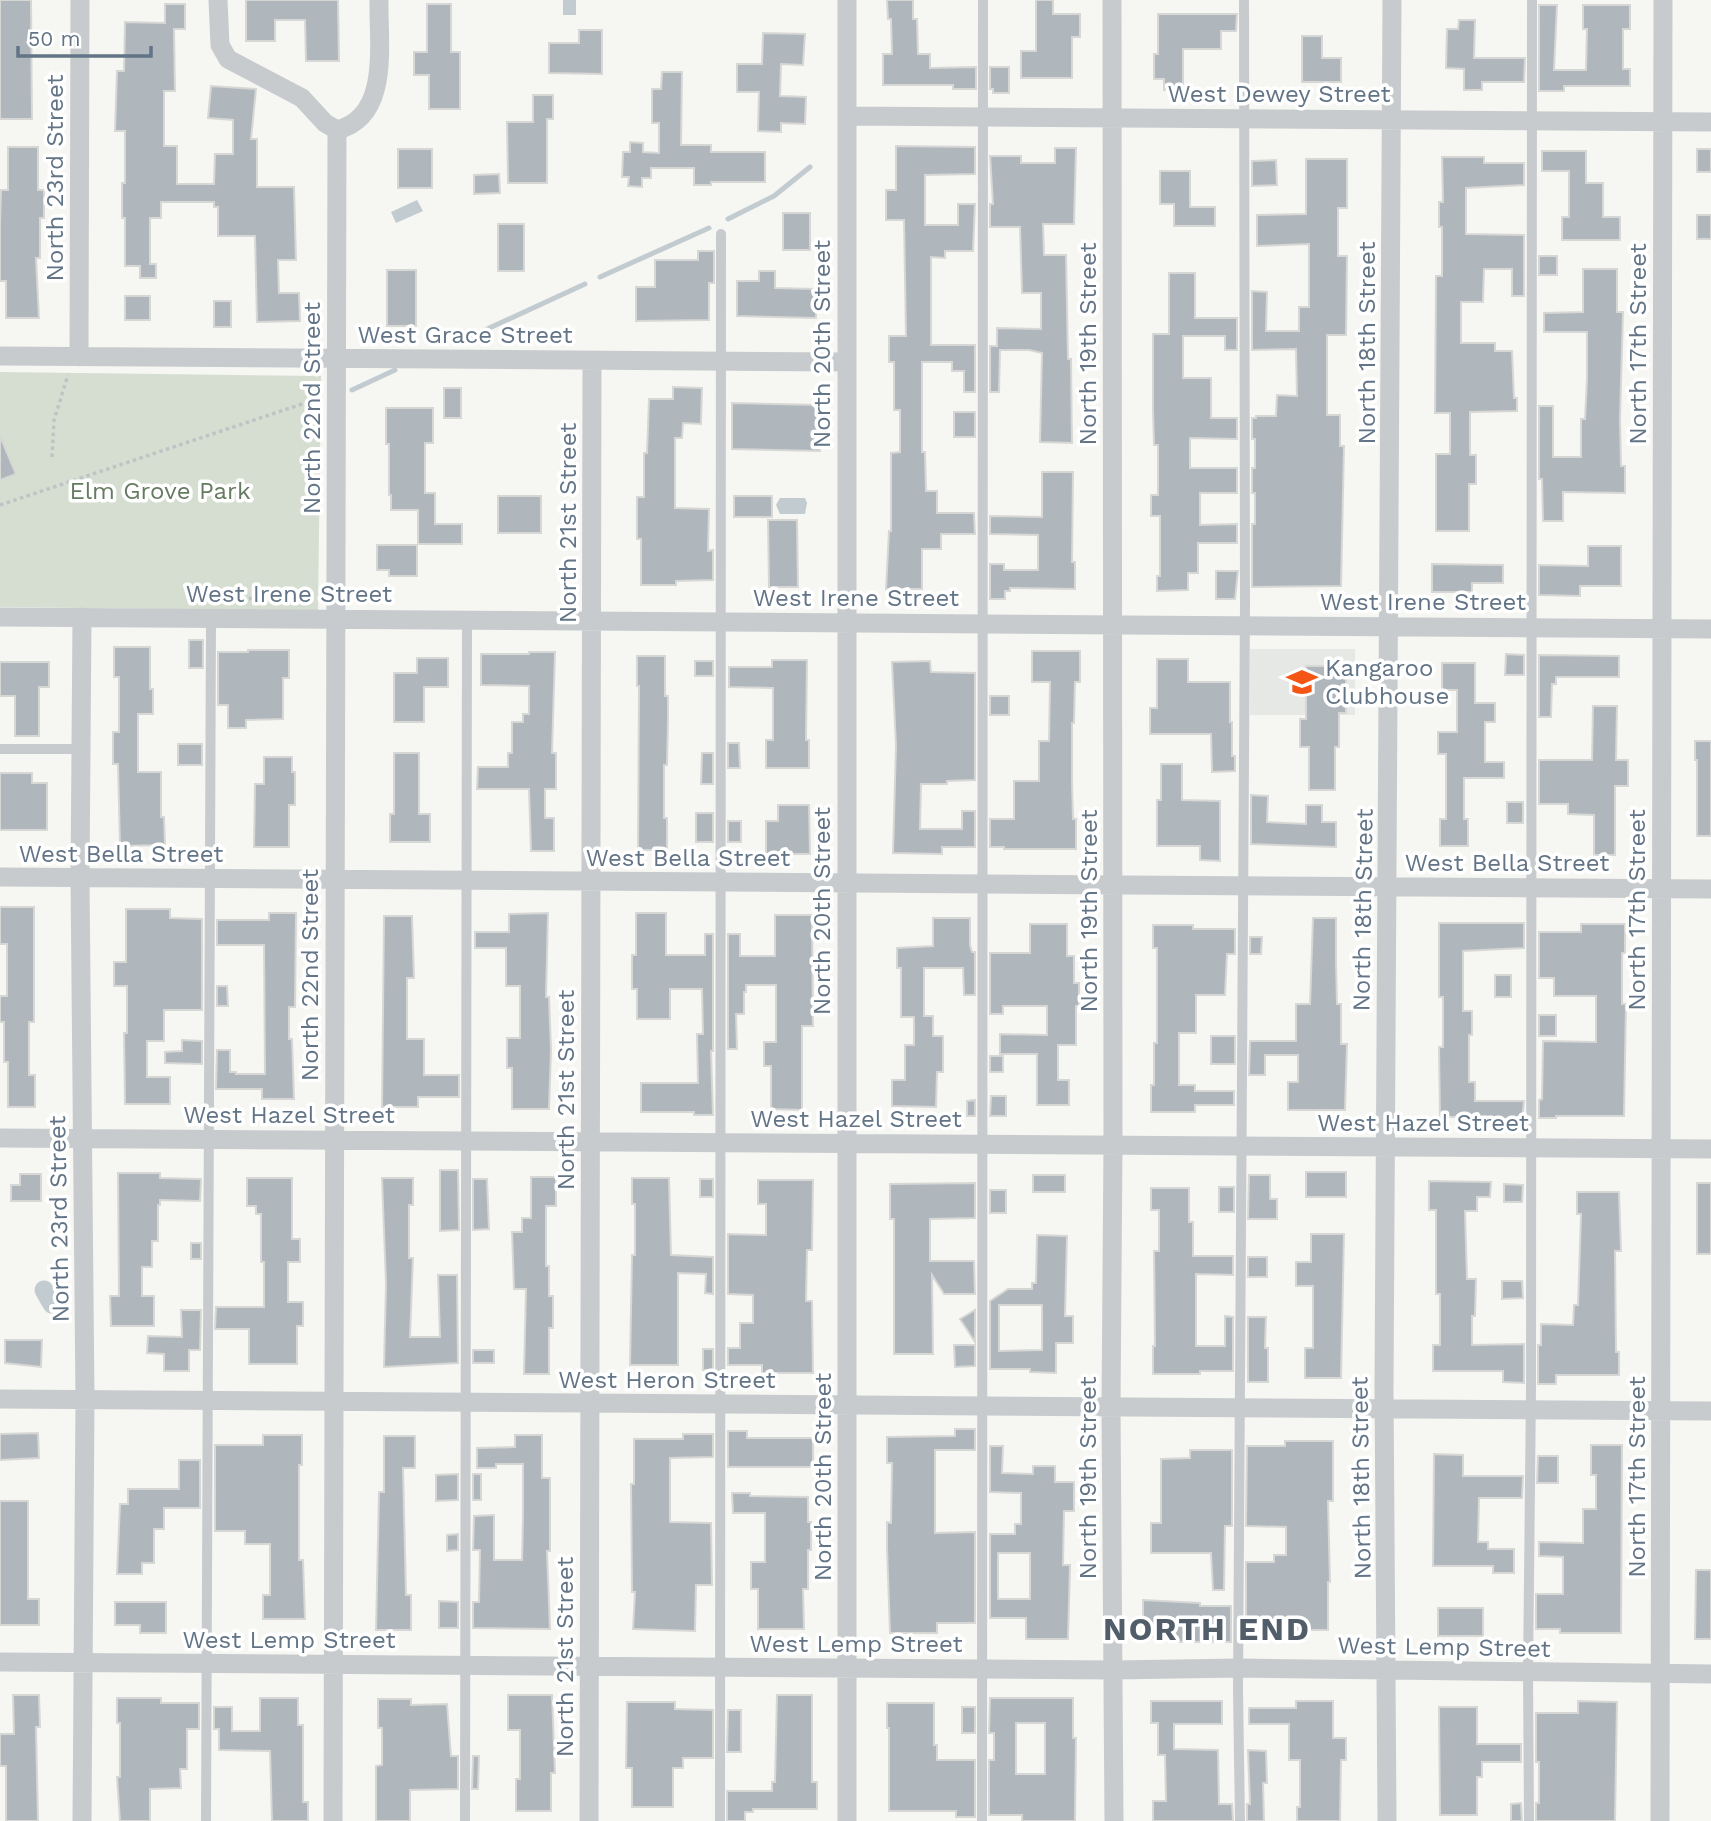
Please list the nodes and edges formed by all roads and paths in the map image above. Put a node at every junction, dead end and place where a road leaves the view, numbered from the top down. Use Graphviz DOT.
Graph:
graph roads {
  1 [pos="80,0"];
  2 [pos="218,0"];
  3 [pos="379,0"];
  4 [pos="847,0"];
  5 [pos="982,0"];
  6 [pos="1112,0"];
  7 [pos="1244,0"];
  8 [pos="1392,0"];
  9 [pos="1532,0"];
  10 [pos="1663,0"];
  11 [pos="847,116"];
  12 [pos="982,117"];
  13 [pos="1112,118"];
  14 [pos="1244,118"];
  15 [pos="1392,120"];
  16 [pos="1532,121"];
  17 [pos="1662,121"];
  18 [pos="1711,122"];
  19 [pos="337,130"];
  20 [pos="721,234"];
  21 [pos="0,356"];
  22 [pos="79,357"];
  23 [pos="336,358"];
  24 [pos="592,360"];
  25 [pos="721,361"];
  26 [pos="847,362"];
  27 [pos="323,397"];
  28 [pos="52,457"];
  29 [pos="0,505"];
  30 [pos="0,617"];
  31 [pos="82,617"];
  32 [pos="211,618"];
  33 [pos="336,619"];
  34 [pos="467,620"];
  35 [pos="592,621"];
  36 [pos="721,622"];
  37 [pos="847,623"];
  38 [pos="982,624"];
  39 [pos="1112,625"];
  40 [pos="1245,626"];
  41 [pos="1390,627"];
  42 [pos="1531,628"];
  43 [pos="1663,629"];
  44 [pos="1711,629"];
  45 [pos="0,749"];
  46 [pos="81,749"];
  47 [pos="0,877"];
  48 [pos="80,878"];
  49 [pos="210,878"];
  50 [pos="335,880"];
  51 [pos="466,880"];
  52 [pos="591,881"];
  53 [pos="721,882"];
  54 [pos="847,883"];
  55 [pos="982,884"];
  56 [pos="1114,885"];
  57 [pos="1242,886"];
  58 [pos="1388,887"];
  59 [pos="1530,888"];
  60 [pos="1661,889"];
  61 [pos="1711,889"];
  62 [pos="0,1138"];
  63 [pos="82,1138"];
  64 [pos="209,1139"];
  65 [pos="334,1140"];
  66 [pos="466,1141"];
  67 [pos="591,1142"];
  68 [pos="720,1143"];
  69 [pos="847,1143"];
  70 [pos="982,1144"];
  71 [pos="1114,1145"];
  72 [pos="1241,1146"];
  73 [pos="1385,1147"];
  74 [pos="1531,1148"];
  75 [pos="1660,1149"];
  76 [pos="1711,1149"];
  77 [pos="0,1399"];
  78 [pos="85,1400"];
  79 [pos="208,1401"];
  80 [pos="334,1402"];
  81 [pos="466,1403"];
  82 [pos="590,1404"];
  83 [pos="720,1404"];
  84 [pos="847,1405"];
  85 [pos="982,1406"];
  86 [pos="1111,1407"];
  87 [pos="1240,1408"];
  88 [pos="1384,1409"];
  89 [pos="1531,1410"];
  90 [pos="1662,1411"];
  91 [pos="1711,1411"];
  92 [pos="0,1662"];
  93 [pos="83,1663"];
  94 [pos="207,1664"];
  95 [pos="333,1664"];
  96 [pos="466,1665"];
  97 [pos="590,1666"];
  98 [pos="720,1667"];
  99 [pos="847,1668"];
  100 [pos="1239,1668"];
  101 [pos="982,1669"];
  102 [pos="1114,1670"];
  103 [pos="1387,1672"];
  104 [pos="1528,1672"];
  105 [pos="1660,1673"];
  106 [pos="1711,1674"];
  107 [pos="82,1821"];
  108 [pos="206,1821"];
  109 [pos="333,1821"];
  110 [pos="465,1821"];
  111 [pos="589,1821"];
  112 [pos="720,1821"];
  113 [pos="847,1821"];
  114 [pos="982,1821"];
  115 [pos="1114,1821"];
  116 [pos="1240,1821"];
  117 [pos="1387,1821"];
  118 [pos="1529,1821"];
  119 [pos="1660,1821"];
  1 -- 22 [label="street, North 23rd Street"];
  2 -- 19 [label="street"];
  3 -- 19 [label="street"];
  4 -- 11 [label="street, North 20th Street"];
  5 -- 12 [label="lane"];
  6 -- 13 [label="street, North 19th Street"];
  7 -- 14 [label="lane"];
  8 -- 15 [label="street, North 18th Street"];
  9 -- 16 [label="lane"];
  10 -- 17 [label="street, North 17th Street"];
  11 -- 12 [label="street, West Dewey Street"];
  11 -- 26 [label="street, North 20th Street"];
  12 -- 13 [label="street, West Dewey Street"];
  12 -- 38 [label="lane"];
  13 -- 14 [label="street, West Dewey Street"];
  13 -- 39 [label="street, North 19th Street"];
  14 -- 15 [label="street, West Dewey Street"];
  14 -- 40 [label="lane"];
  15 -- 16 [label="street, West Dewey Street"];
  15 -- 41 [label="street, North 18th Street"];
  16 -- 17 [label="street, West Dewey Street"];
  16 -- 42 [label="lane"];
  17 -- 18 [label="street, West Dewey Street"];
  17 -- 43 [label="street, North 17th Street"];
  19 -- 23 [label="street, North 22nd Street"];
  20 -- 25 [label="lane"];
  21 -- 22 [label="street, West Grace Street"];
  22 -- 23 [label="street, West Grace Street"];
  22 -- 28 [label="path"];
  23 -- 24 [label="street, West Grace Street"];
  23 -- 33 [label="street, North 22nd Street"];
  24 -- 25 [label="street, West Grace Street"];
  24 -- 35 [label="street, North 21st Street"];
  25 -- 26 [label="street, West Grace Street"];
  25 -- 36 [label="lane"];
  26 -- 37 [label="street, North 20th Street"];
  27 -- 29 [label="path"];
  30 -- 31 [label="street, West Irene Street"];
  31 -- 32 [label="street, West Irene Street"];
  31 -- 46 [label="street, North 23rd Street"];
  32 -- 33 [label="street, West Irene Street"];
  32 -- 49 [label="lane"];
  33 -- 34 [label="street, West Irene Street"];
  33 -- 50 [label="street, North 22nd Street"];
  34 -- 35 [label="street, West Irene Street"];
  34 -- 51 [label="lane"];
  35 -- 36 [label="street, West Irene Street"];
  35 -- 52 [label="street, North 21st Street"];
  36 -- 37 [label="street, West Irene Street"];
  36 -- 53 [label="lane"];
  37 -- 38 [label="street, West Irene Street"];
  37 -- 54 [label="street, North 20th Street"];
  38 -- 39 [label="street, West Irene Street"];
  38 -- 55 [label="lane"];
  39 -- 40 [label="street, West Irene Street"];
  39 -- 56 [label="street, North 19th Street"];
  40 -- 41 [label="street, West Irene Street"];
  40 -- 57 [label="lane"];
  41 -- 42 [label="street, West Irene Street"];
  41 -- 58 [label="street, North 18th Street"];
  42 -- 43 [label="street, West Irene Street"];
  42 -- 59 [label="lane"];
  43 -- 44 [label="street, West Irene Street"];
  43 -- 60 [label="street, North 17th Street"];
  45 -- 46 [label="lane"];
  46 -- 48 [label="street, North 23rd Street"];
  47 -- 48 [label="street, West Bella Street"];
  48 -- 49 [label="street, West Bella Street"];
  48 -- 63 [label="street, North 23rd Street"];
  49 -- 50 [label="street, West Bella Street"];
  49 -- 64 [label="lane"];
  50 -- 51 [label="street, West Bella Street"];
  50 -- 65 [label="street, North 22nd Street"];
  51 -- 52 [label="street, West Bella Street"];
  51 -- 66 [label="lane"];
  52 -- 53 [label="street, West Bella Street"];
  52 -- 67 [label="street, North 21st Street"];
  53 -- 54 [label="street, West Bella Street"];
  53 -- 68 [label="lane"];
  54 -- 55 [label="street, West Bella Street"];
  54 -- 69 [label="street, North 20th Street"];
  55 -- 56 [label="street, West Bella Street"];
  55 -- 70 [label="lane"];
  56 -- 57 [label="street, West Bella Street"];
  56 -- 71 [label="street, North 19th Street"];
  57 -- 58 [label="street, West Bella Street"];
  57 -- 72 [label="lane"];
  58 -- 59 [label="street, West Bella Street"];
  58 -- 73 [label="street, North 18th Street"];
  59 -- 60 [label="street, West Bella Street"];
  59 -- 74 [label="lane"];
  60 -- 61 [label="street, West Bella Street"];
  60 -- 75 [label="street, North 17th Street"];
  62 -- 63 [label="street, West Hazel Street"];
  63 -- 64 [label="street, West Hazel Street"];
  63 -- 78 [label="street, North 23rd Street"];
  64 -- 65 [label="street, West Hazel Street"];
  64 -- 79 [label="lane"];
  65 -- 66 [label="street, West Hazel Street"];
  65 -- 80 [label="street, North 22nd Street"];
  66 -- 67 [label="street, West Hazel Street"];
  66 -- 81 [label="lane"];
  67 -- 68 [label="street, West Hazel Street"];
  67 -- 82 [label="street, North 21st Street"];
  68 -- 69 [label="street, West Hazel Street"];
  68 -- 83 [label="lane"];
  69 -- 70 [label="street, West Hazel Street"];
  69 -- 84 [label="street, North 20th Street"];
  70 -- 71 [label="street, West Hazel Street"];
  70 -- 85 [label="lane"];
  71 -- 72 [label="street, West Hazel Street"];
  71 -- 86 [label="street, North 19th Street"];
  72 -- 73 [label="street, West Hazel Street"];
  72 -- 87 [label="lane"];
  73 -- 74 [label="street, West Hazel Street"];
  73 -- 88 [label="street, North 18th Street"];
  74 -- 75 [label="street, West Hazel Street"];
  74 -- 89 [label="lane"];
  75 -- 76 [label="street, West Hazel Street"];
  75 -- 90 [label="street, North 17th Street"];
  77 -- 78 [label="street, West Heron Street"];
  78 -- 79 [label="street, West Heron Street"];
  78 -- 93 [label="street, North 23rd Street"];
  79 -- 80 [label="street, West Heron Street"];
  79 -- 94 [label="lane"];
  80 -- 81 [label="street, West Heron Street"];
  80 -- 95 [label="street, North 22nd Street"];
  81 -- 82 [label="street, West Heron Street"];
  81 -- 96 [label="lane"];
  82 -- 83 [label="street, West Heron Street"];
  82 -- 97 [label="street, North 21st Street"];
  83 -- 84 [label="street, West Heron Street"];
  83 -- 98 [label="lane"];
  84 -- 85 [label="street, West Heron Street"];
  84 -- 99 [label="street, North 20th Street"];
  85 -- 86 [label="street, West Heron Street"];
  85 -- 101 [label="lane"];
  86 -- 87 [label="street, West Heron Street"];
  86 -- 102 [label="street, North 19th Street"];
  87 -- 88 [label="street, West Heron Street"];
  87 -- 100 [label="lane"];
  88 -- 89 [label="street, West Heron Street"];
  88 -- 103 [label="street, North 18th Street"];
  89 -- 90 [label="street, West Heron Street"];
  89 -- 104 [label="lane"];
  90 -- 91 [label="street, West Heron Street"];
  90 -- 105 [label="street, North 17th Street"];
  92 -- 93 [label="street, West Lemp Street"];
  93 -- 94 [label="street, West Lemp Street"];
  93 -- 107 [label="street, North 23rd Street"];
  94 -- 95 [label="street, West Lemp Street"];
  94 -- 108 [label="lane"];
  95 -- 96 [label="street, West Lemp Street"];
  95 -- 109 [label="street, North 22nd Street"];
  96 -- 97 [label="street, West Lemp Street"];
  96 -- 110 [label="lane"];
  97 -- 98 [label="street, West Lemp Street"];
  97 -- 111 [label="street, North 21st Street"];
  98 -- 99 [label="street, West Lemp Street"];
  98 -- 112 [label="lane"];
  99 -- 101 [label="street, West Lemp Street"];
  99 -- 113 [label="street, North 20th Street"];
  100 -- 102 [label="street, West Lemp Street"];
  100 -- 103 [label="street, West Lemp Street"];
  100 -- 116 [label="lane"];
  101 -- 102 [label="street, West Lemp Street"];
  101 -- 114 [label="lane"];
  102 -- 115 [label="street, North 19th Street"];
  103 -- 104 [label="street, West Lemp Street"];
  103 -- 117 [label="street, North 18th Street"];
  104 -- 105 [label="street, West Lemp Street"];
  104 -- 118 [label="lane"];
  105 -- 106 [label="street, West Lemp Street"];
  105 -- 119 [label="street, North 17th Street"];
}
